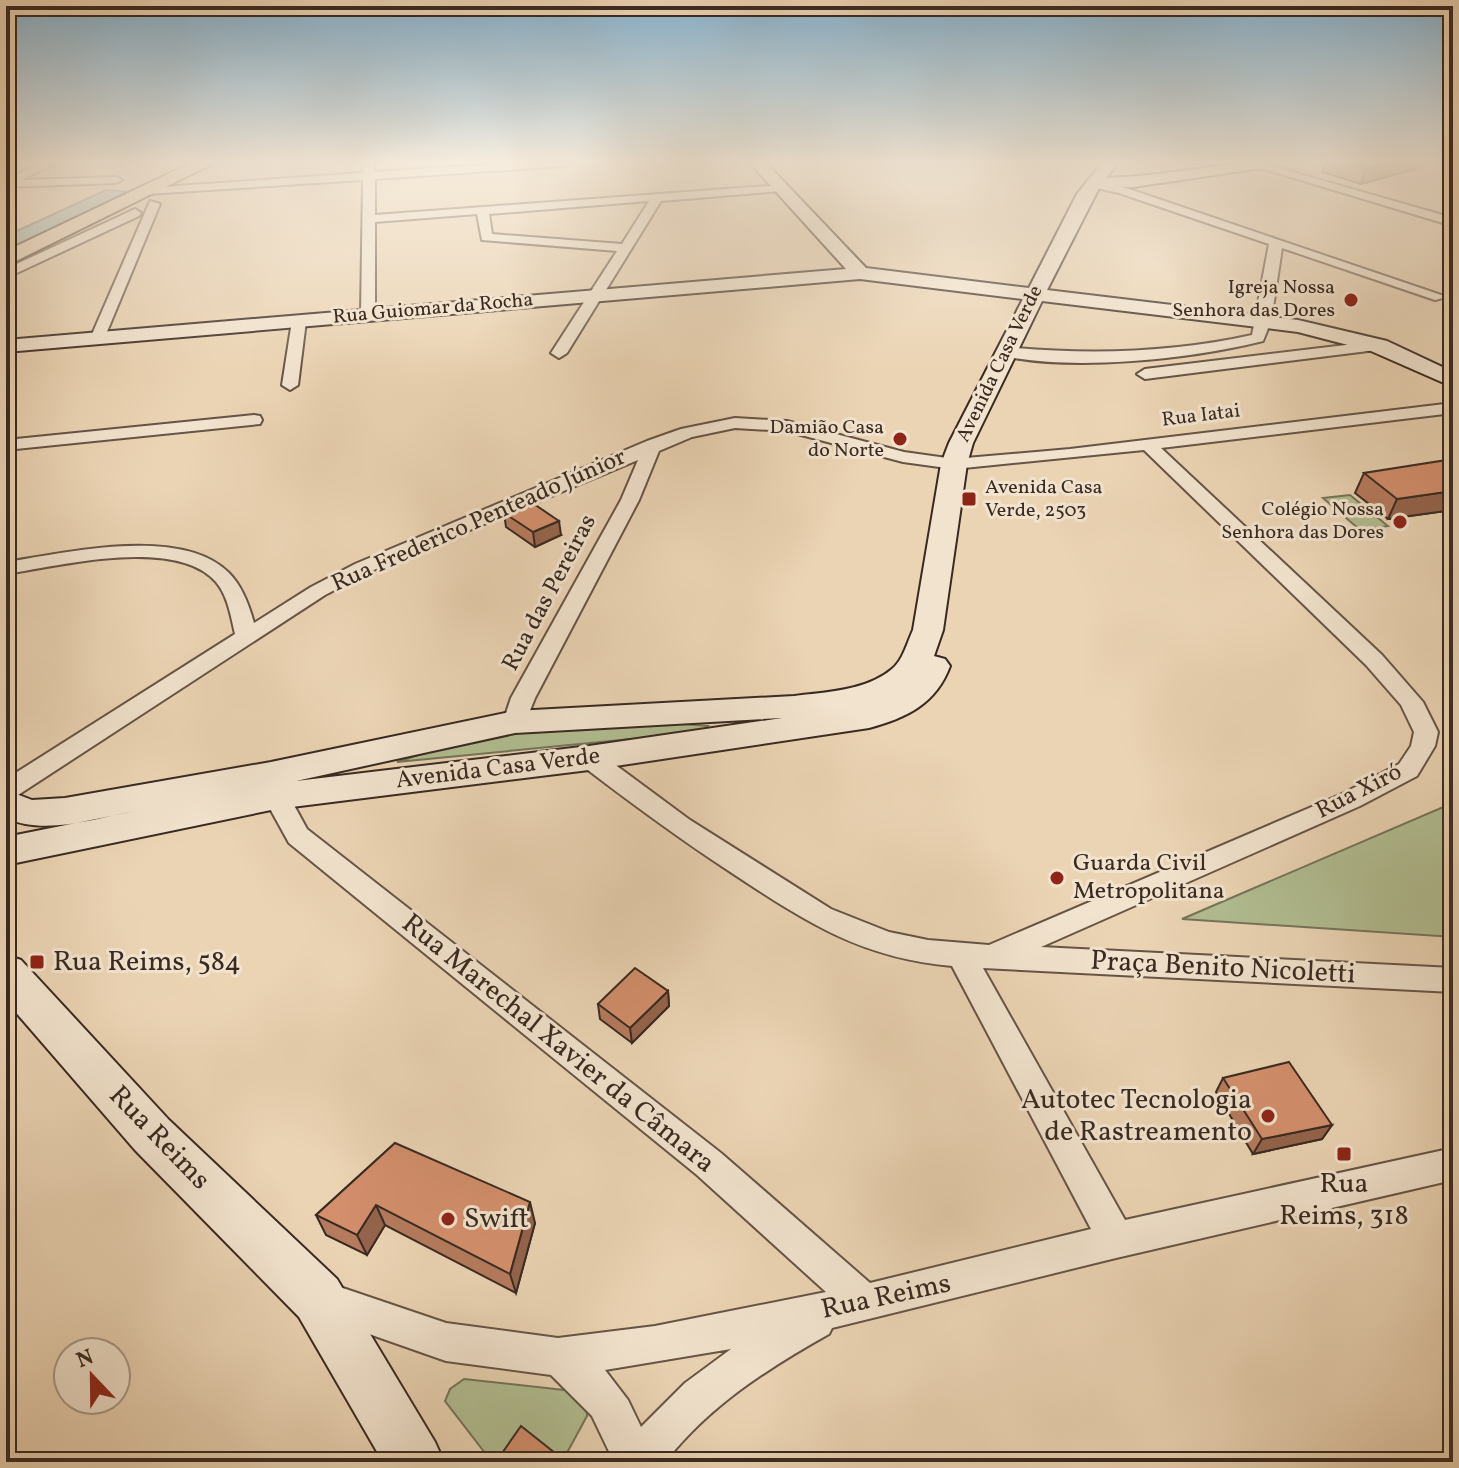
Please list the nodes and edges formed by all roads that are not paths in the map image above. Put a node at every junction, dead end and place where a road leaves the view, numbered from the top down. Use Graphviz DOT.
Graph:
graph roads {
  1 [pos="63,232"];
  2 [pos="106,232"];
  3 [pos="135,232"];
  4 [pos="370,232"];
  5 [pos="485,232"];
  6 [pos="636,232"];
  7 [pos="821,232"];
  8 [pos="1067,232"];
  9 [pos="1245,232"];
  10 [pos="1276,242"];
  11 [pos="625,248"];
  12 [pos="6,259"];
  13 [pos="860,273"];
  14 [pos="6,274"];
  15 [pos="595,295"];
  16 [pos="1032,296"];
  17 [pos="1440,297"];
  18 [pos="368,315"];
  19 [pos="299,321"];
  20 [pos="1264,321"];
  21 [pos="97,339"];
  22 [pos="6,346"];
  23 [pos="1379,346"];
  24 [pos="1004,352"];
  25 [pos="559,353"];
  26 [pos="1145,374"];
  27 [pos="1453,380"];
  28 [pos="290,385"];
  29 [pos="1453,408"];
  30 [pos="254,420"];
  31 [pos="6,445"];
  32 [pos="653,445"];
  33 [pos="1148,445"];
  34 [pos="954,464"];
  35 [pos="6,568"];
  36 [pos="928,630"];
  37 [pos="247,637"];
  38 [pos="515,722"];
  39 [pos="589,758"];
  40 [pos="273,785"];
  41 [pos="6,791"];
  42 [pos="6,803"];
  43 [pos="6,851"];
  44 [pos="977,955"];
  45 [pos="6,972"];
  46 [pos="1453,980"];
  47 [pos="1453,1164"];
  48 [pos="1116,1240"];
  49 [pos="318,1298"];
  50 [pos="852,1306"];
  51 [pos="558,1357"];
  52 [pos="415,1462"];
  53 [pos="636,1462"];
  1 -- 12 [label="main road"];
  2 -- 14 [label="street"];
  3 -- 21 [label="street"];
  4 -- 18 [label="street"];
  5 -- 11 [label="street"];
  6 -- 11 [label="street"];
  7 -- 13 [label="main road"];
  8 -- 16 [label="main road, Avenida Casa Verde"];
  9 -- 10 [label="street"];
  10 -- 17 [label="street"];
  10 -- 20 [label="street"];
  11 -- 15 [label="street"];
  13 -- 15 [label="main road, Rua Guiomar da Rocha"];
  13 -- 16 [label="main road, Rua Guiomar da Rocha"];
  15 -- 18 [label="main road, Rua Guiomar da Rocha"];
  15 -- 25 [label="street"];
  16 -- 20 [label="main road, Rua Guiomar da Rocha"];
  16 -- 24 [label="main road, Avenida Casa Verde"];
  18 -- 19 [label="main road, Rua Guiomar da Rocha"];
  19 -- 21 [label="main road, Rua Guiomar da Rocha"];
  19 -- 28 [label="street"];
  20 -- 23 [label="main road, Rua Guiomar da Rocha"];
  20 -- 24 [label="street"];
  21 -- 22 [label="main road, Rua Guiomar da Rocha"];
  23 -- 26 [label="street"];
  23 -- 27 [label="main road, Rua Guiomar da Rocha"];
  24 -- 34 [label="main road, Avenida Casa Verde"];
  29 -- 33 [label="street, Rua Iatai"];
  30 -- 31 [label="street"];
  32 -- 34 [label="street, Rua Frederico Penteado Júnior"];
  32 -- 37 [label="street, Rua Frederico Penteado Júnior"];
  32 -- 38 [label="street, Rua das Pereiras"];
  33 -- 34 [label="street, Rua Iatai"];
  33 -- 44 [label="street, Rua Xiró"];
  34 -- 36 [label="main road, Avenida Casa Verde"];
  35 -- 37 [label="street"];
  36 -- 38 [label="main road, Avenida Casa Verde"];
  36 -- 39 [label="main road, Avenida Casa Verde"];
  37 -- 41 [label="street, Rua Frederico Penteado Júnior"];
  38 -- 40 [label="main road, Avenida Casa Verde"];
  39 -- 40 [label="main road, Avenida Casa Verde"];
  39 -- 44 [label="street, Praça Benito Nicoletti"];
  40 -- 42 [label="main road, Avenida Casa Verde"];
  40 -- 43 [label="main road, Avenida Casa Verde"];
  40 -- 50 [label="street, Rua Marechal Xavier da Câmara"];
  44 -- 46 [label="street, Praça Benito Nicoletti"];
  44 -- 48 [label="street"];
  45 -- 49 [label="main road, Rua Reims"];
  47 -- 48 [label="street, Rua Reims"];
  48 -- 50 [label="street, Rua Reims"];
  49 -- 51 [label="street, Rua Reims"];
  49 -- 52 [label="main road, Rua Reims"];
  50 -- 51 [label="street, Rua Reims"];
  50 -- 53 [label="street"];
  51 -- 53 [label="street"];
}
